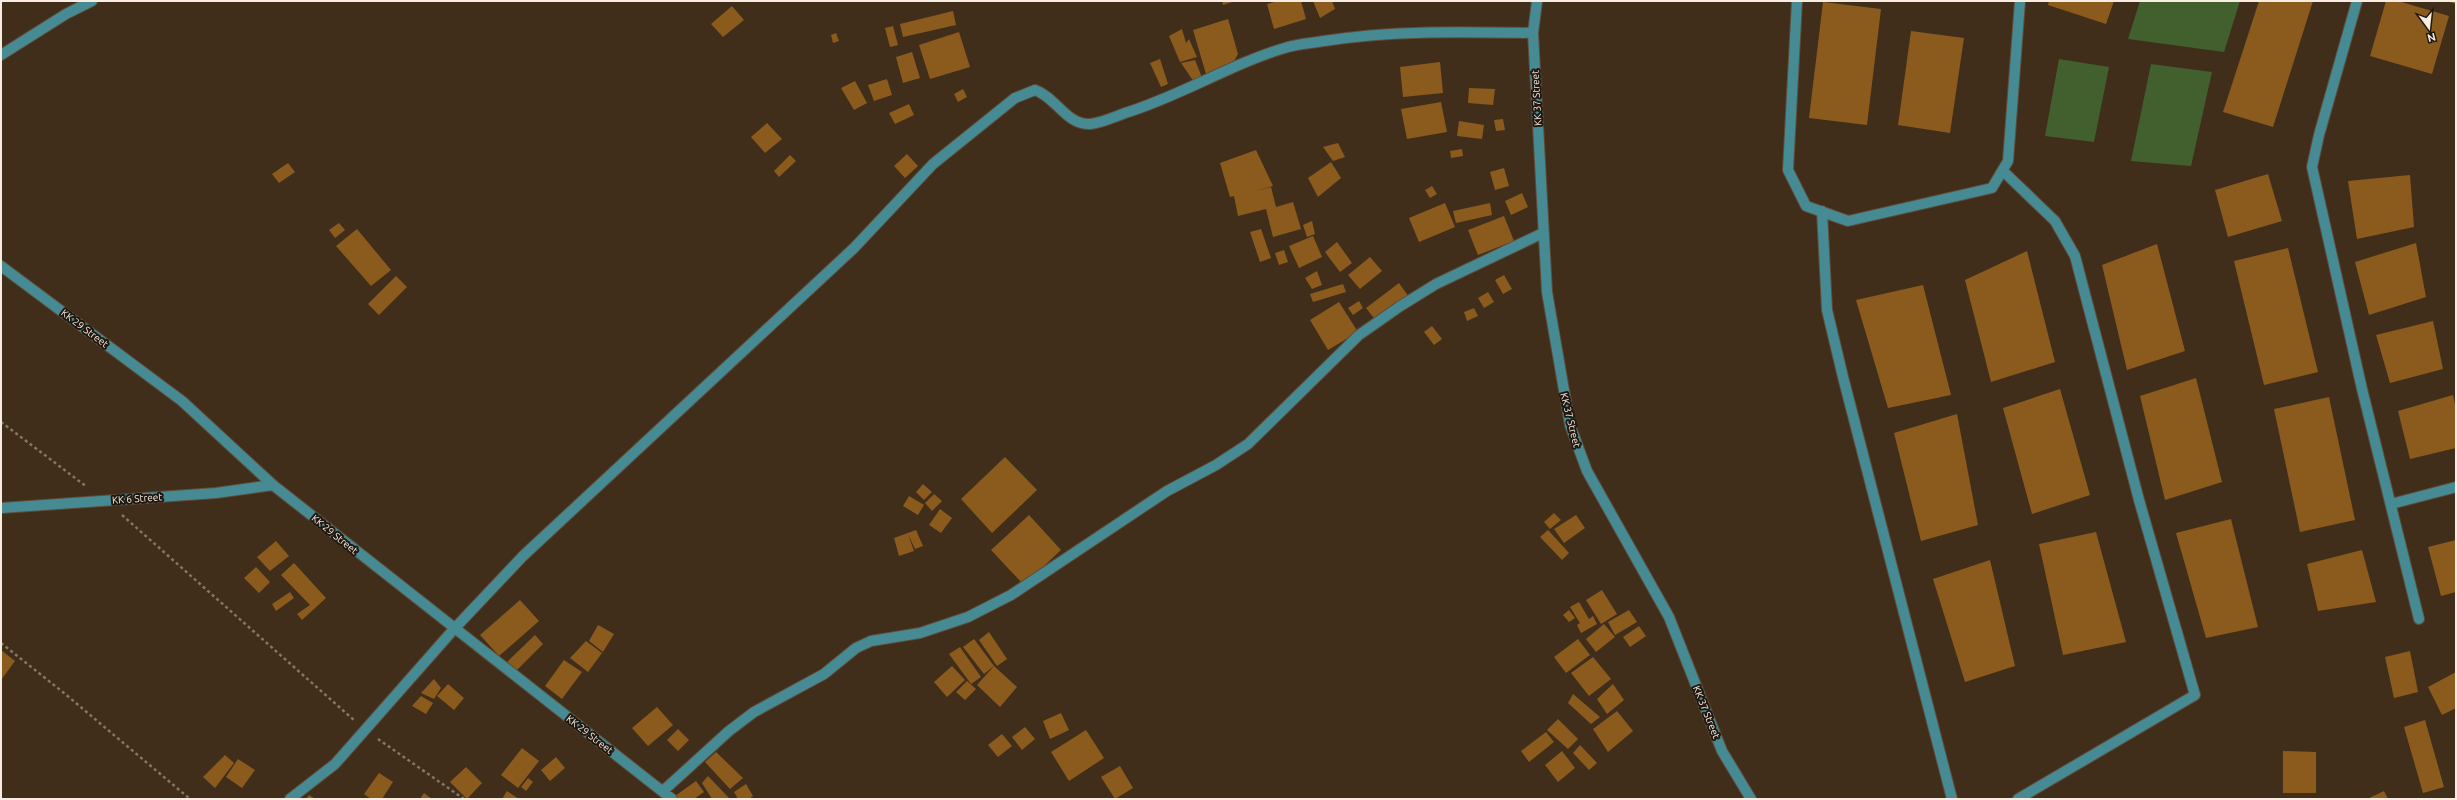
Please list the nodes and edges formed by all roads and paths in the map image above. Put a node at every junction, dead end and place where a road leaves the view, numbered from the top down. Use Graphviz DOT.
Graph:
graph roads {
  1 [pos="92,1"];
  2 [pos="1537,1"];
  3 [pos="1797,1"];
  4 [pos="2020,1"];
  5 [pos="2357,1"];
  6 [pos="1533,33"];
  7 [pos="1,55"];
  8 [pos="2003,171"];
  9 [pos="1822,211"];
  10 [pos="1543,233"];
  11 [pos="1,266"];
  12 [pos="1,422"];
  13 [pos="273,485"];
  14 [pos="2456,487"];
  15 [pos="106,501"];
  16 [pos="2391,504"];
  17 [pos="1,508"];
  18 [pos="2419,619"];
  19 [pos="454,629"];
  20 [pos="1,643"];
  21 [pos="365,730"];
  22 [pos="663,791"];
  23 [pos="190,799"];
  24 [pos="290,799"];
  25 [pos="464,799"];
  26 [pos="672,799"];
  27 [pos="1751,799"];
  28 [pos="1952,799"];
  29 [pos="2018,799"];
  1 -- 7 [label="street"];
  2 -- 6 [label="street, KK 37 Street"];
  3 -- 9 [label="street"];
  4 -- 8 [label="street"];
  5 -- 16 [label="street"];
  6 -- 10 [label="street, KK 37 Street"];
  6 -- 19 [label="street"];
  8 -- 9 [label="street"];
  8 -- 29 [label="street"];
  9 -- 28 [label="street"];
  10 -- 22 [label="street"];
  10 -- 27 [label="street, KK 37 Street"];
  11 -- 13 [label="street, KK 29 Street"];
  12 -- 15 [label="path"];
  13 -- 15 [label="street, KK 6 Street"];
  13 -- 19 [label="street, KK 29 Street"];
  14 -- 16 [label="street"];
  15 -- 17 [label="street, KK 6 Street"];
  15 -- 21 [label="path"];
  16 -- 18 [label="street"];
  19 -- 21 [label="street"];
  19 -- 22 [label="street, KK 29 Street"];
  20 -- 23 [label="path"];
  21 -- 24 [label="street"];
  21 -- 25 [label="path"];
  22 -- 26 [label="street, KK 29 Street"];
}
